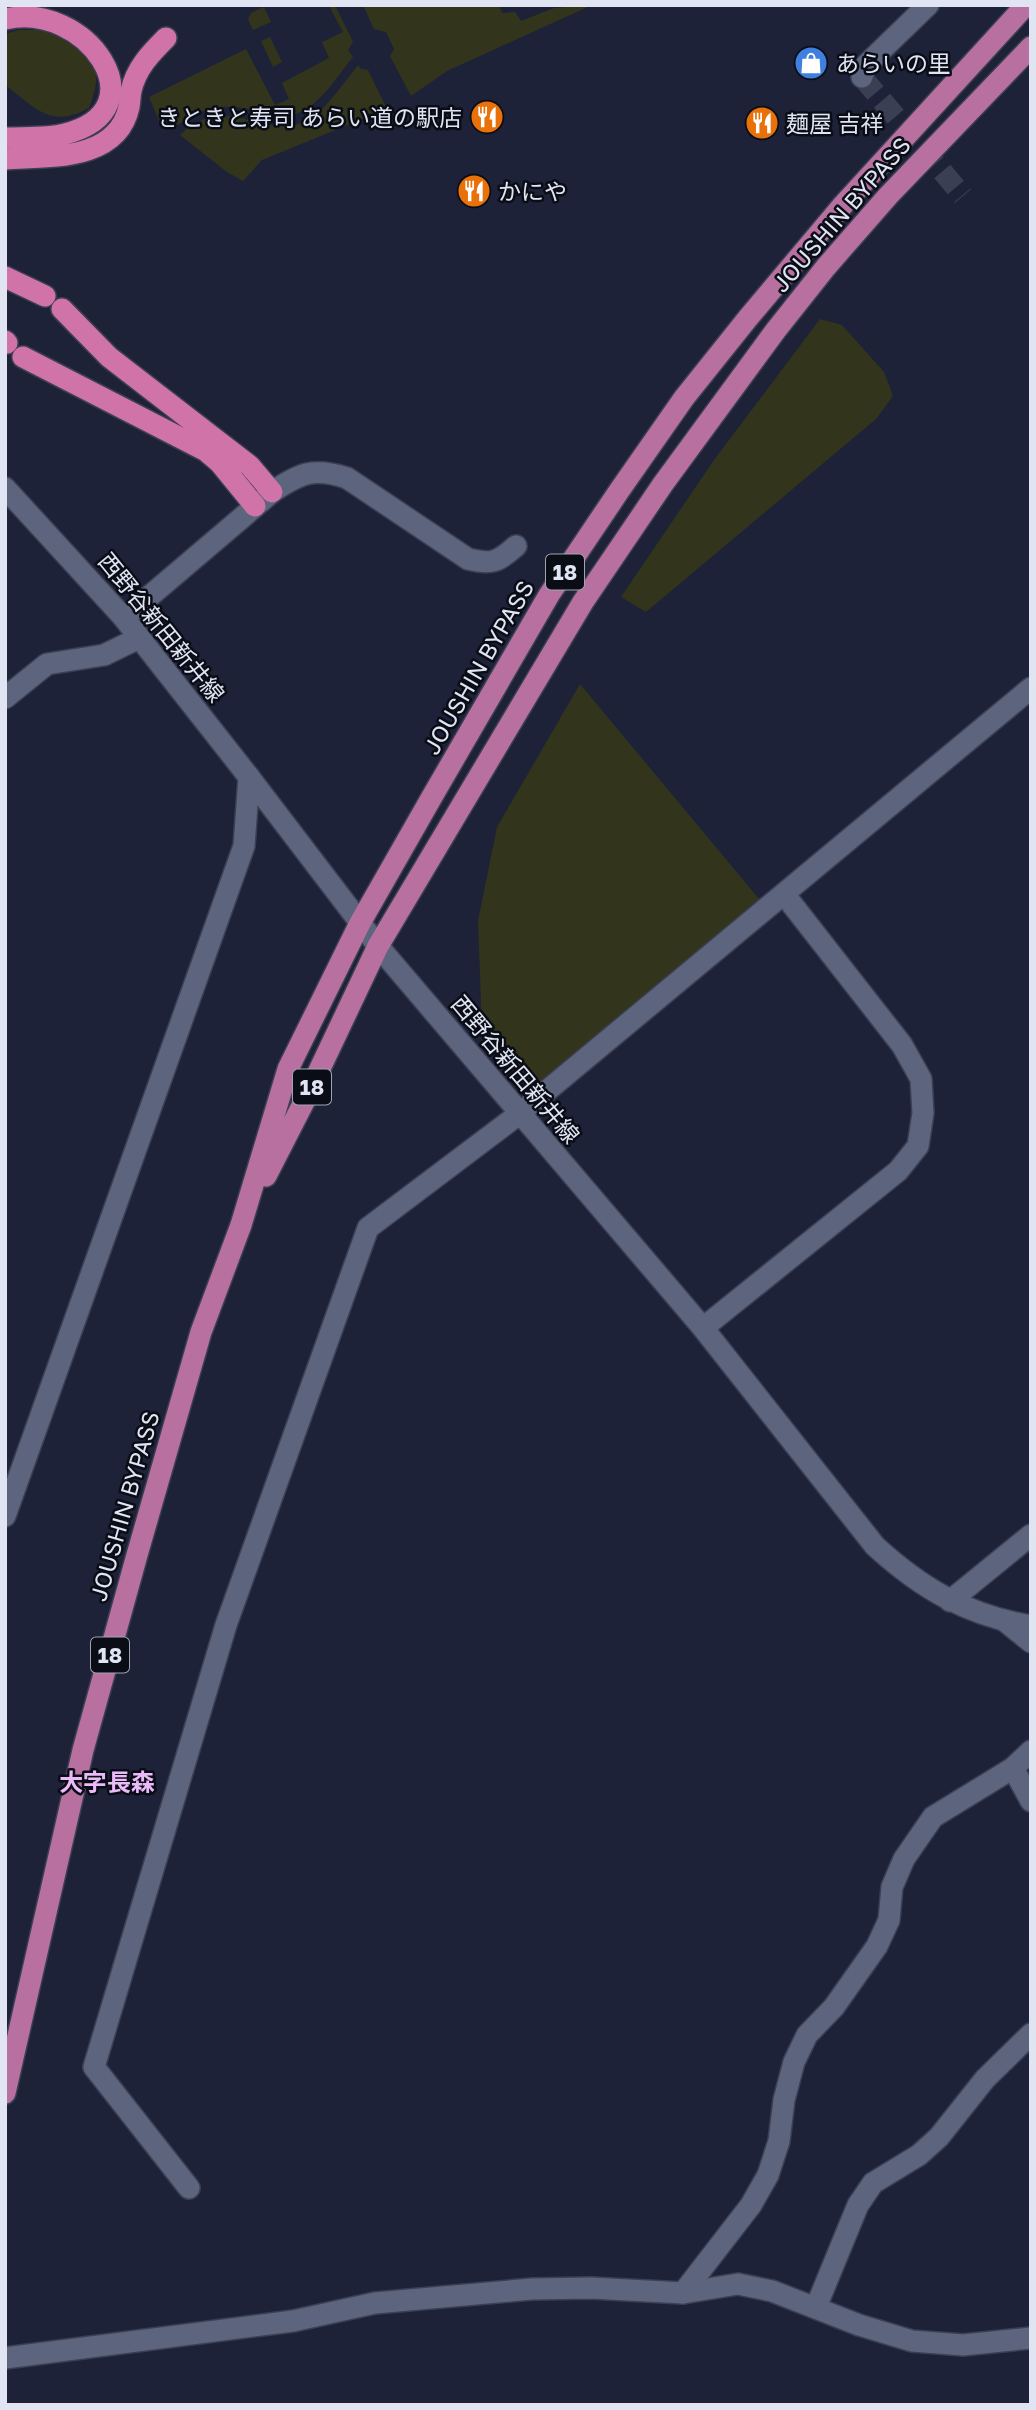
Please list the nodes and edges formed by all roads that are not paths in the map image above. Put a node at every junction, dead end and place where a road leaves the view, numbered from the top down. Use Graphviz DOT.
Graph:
graph roads {
  1 [pos="928,5"];
  2 [pos="1027,5"];
  3 [pos="5,19"];
  4 [pos="166,38"];
  5 [pos="1031,47"];
  6 [pos="862,77"];
  7 [pos="5,138"];
  8 [pos="5,159"];
  9 [pos="5,276"];
  10 [pos="12,347"];
  11 [pos="5,488"];
  12 [pos="272,492"];
  13 [pos="255,506"];
  14 [pos="516,546"];
  15 [pos="124,618"];
  16 [pos="139,638"];
  17 [pos="1031,688"];
  18 [pos="5,698"];
  19 [pos="249,777"];
  20 [pos="784,894"];
  21 [pos="360,923"];
  22 [pos="378,946"];
  23 [pos="519,1114"];
  24 [pos="241,1225"];
  25 [pos="703,1328"];
  26 [pos="5,1516"];
  27 [pos="1031,1535"];
  28 [pos="950,1601"];
  29 [pos="1005,1621"];
  30 [pos="1031,1626"];
  31 [pos="1031,1642"];
  32 [pos="1031,1751"];
  33 [pos="1013,1768"];
  34 [pos="1031,1801"];
  35 [pos="1031,2034"];
  36 [pos="5,2093"];
  37 [pos="189,2188"];
  38 [pos="683,2293"];
  39 [pos="816,2307"];
  40 [pos="1031,2338"];
  41 [pos="5,2358"];
  1 -- 6 [label="street"];
  2 -- 21 [label="highway, JOUSHIN BYPASS / 18"];
  3 -- 7 [label="highway"];
  4 -- 8 [label="highway"];
  5 -- 22 [label="highway, JOUSHIN BYPASS / 18"];
  9 -- 12 [label="highway"];
  10 -- 13 [label="highway"];
  11 -- 15 [label="street, 西野谷新田新井線"];
  12 -- 13 [label="street"];
  12 -- 14 [label="street"];
  13 -- 15 [label="street"];
  15 -- 16 [label="street, 西野谷新田新井線"];
  16 -- 18 [label="street"];
  16 -- 19 [label="street, 西野谷新田新井線"];
  17 -- 20 [label="street"];
  19 -- 21 [label="street, 西野谷新田新井線"];
  19 -- 26 [label="street"];
  20 -- 23 [label="street"];
  20 -- 25 [label="street"];
  21 -- 22 [label="street, 西野谷新田新井線"];
  21 -- 24 [label="highway, JOUSHIN BYPASS / 18"];
  22 -- 23 [label="street, 西野谷新田新井線"];
  22 -- 24 [label="highway, JOUSHIN BYPASS / 18"];
  23 -- 25 [label="street, 西野谷新田新井線"];
  23 -- 37 [label="street"];
  24 -- 36 [label="highway, JOUSHIN BYPASS / 18"];
  25 -- 28 [label="street, 西野谷新田新井線"];
  27 -- 28 [label="street"];
  28 -- 29 [label="street, 西野谷新田新井線"];
  29 -- 30 [label="street, 西野谷新田新井線"];
  29 -- 31 [label="street"];
  32 -- 33 [label="street"];
  33 -- 34 [label="street"];
  33 -- 38 [label="street"];
  35 -- 39 [label="street"];
  38 -- 39 [label="street"];
  38 -- 41 [label="street"];
  39 -- 40 [label="street"];
}
